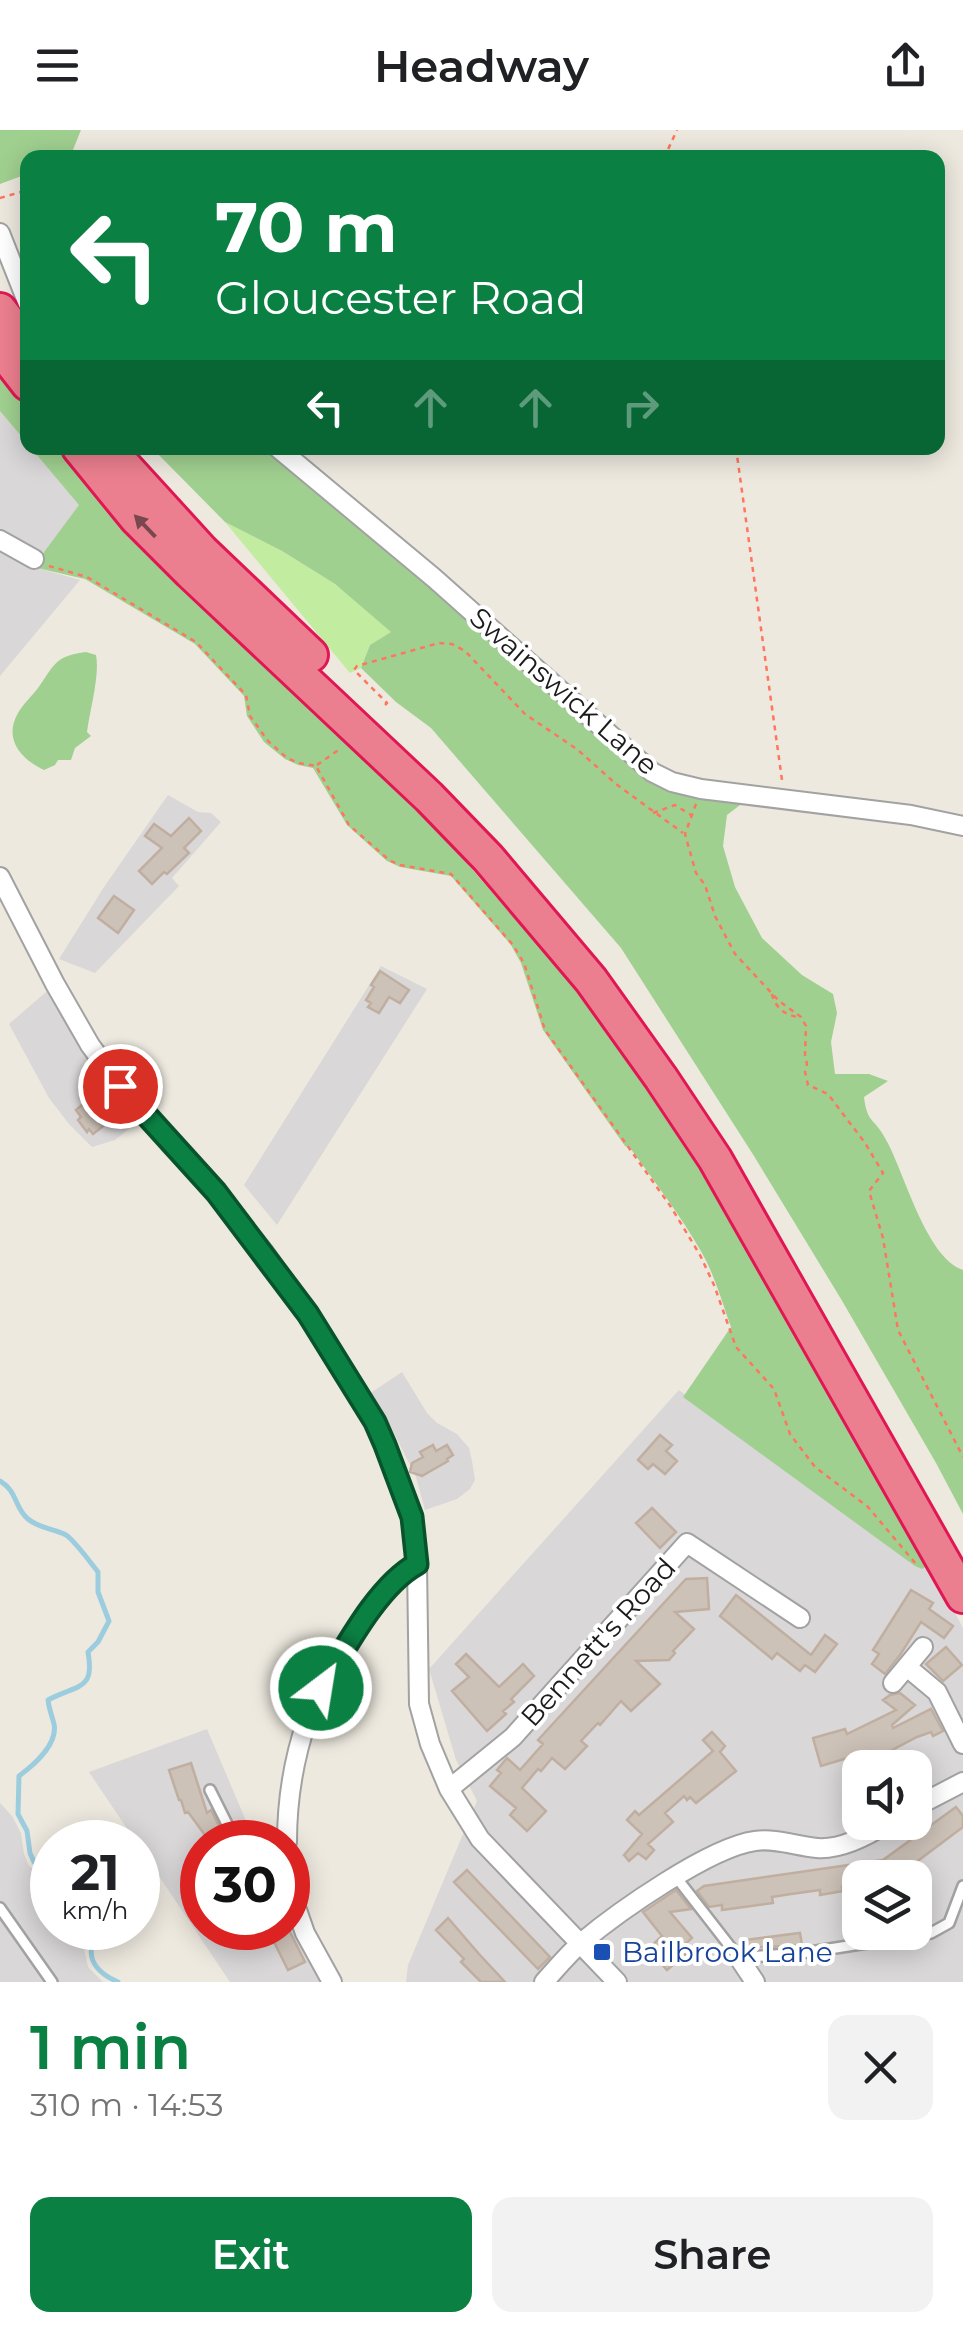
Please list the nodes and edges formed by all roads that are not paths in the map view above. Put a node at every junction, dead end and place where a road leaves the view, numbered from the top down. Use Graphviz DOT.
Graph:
graph roads {
  1 [pos="0,233"];
  2 [pos="20,284"];
  3 [pos="0,310"];
  4 [pos="20,336"];
  5 [pos="0,348"];
  6 [pos="20,374"];
  7 [pos="85,455"];
  8 [pos="114,455"];
  9 [pos="286,455"];
  10 [pos="0,540"];
  11 [pos="34,559"];
  12 [pos="963,826"];
  13 [pos="0,878"];
  14 [pos="963,1554"];
  15 [pos="417,1564"];
  16 [pos="963,1596"];
  17 [pos="800,1618"];
  18 [pos="922,1647"];
  19 [pos="907,1667"];
  20 [pos="892,1683"];
  21 [pos="963,1744"];
  22 [pos="963,1782"];
  23 [pos="449,1789"];
  24 [pos="210,1790"];
  25 [pos="932,1798"];
  26 [pos="225,1820"];
  27 [pos="289,1820"];
  28 [pos="852,1840"];
  29 [pos="676,1877"];
  30 [pos="963,1886"];
  31 [pos="0,1908"];
  32 [pos="310,1942"];
  33 [pos="580,1944"];
  34 [pos="739,1958"];
  35 [pos="52,1982"];
  36 [pos="332,1982"];
  37 [pos="544,1982"];
  38 [pos="617,1982"];
  39 [pos="755,1982"];
  1 -- 2 [label="street"];
  3 -- 4 [label="highway"];
  5 -- 6 [label="highway"];
  16 -- 7 [label="highway, one-way"];
  8 -- 14 [label="highway"];
  9 -- 12 [label="street, Swainswick Lane"];
  10 -- 11 [label="street"];
  13 -- 15 [label="street"];
  15 -- 23 [label="street"];
  15 -- 27 [label="street"];
  17 -- 23 [label="street, Bennett's Road"];
  18 -- 19 [label="street"];
  19 -- 20 [label="street"];
  19 -- 21 [label="street"];
  22 -- 25 [label="street"];
  23 -- 33 [label="street"];
  24 -- 26 [label="lane"];
  28 -- 29 [label="street"];
  29 -- 33 [label="street"];
  29 -- 34 [label="lane"];
  30 -- 34 [label="lane"];
  31 -- 35 [label="lane"];
  32 -- 36 [label="street"];
  33 -- 37 [label="street"];
  33 -- 38 [label="street"];
  34 -- 39 [label="street"];
}
